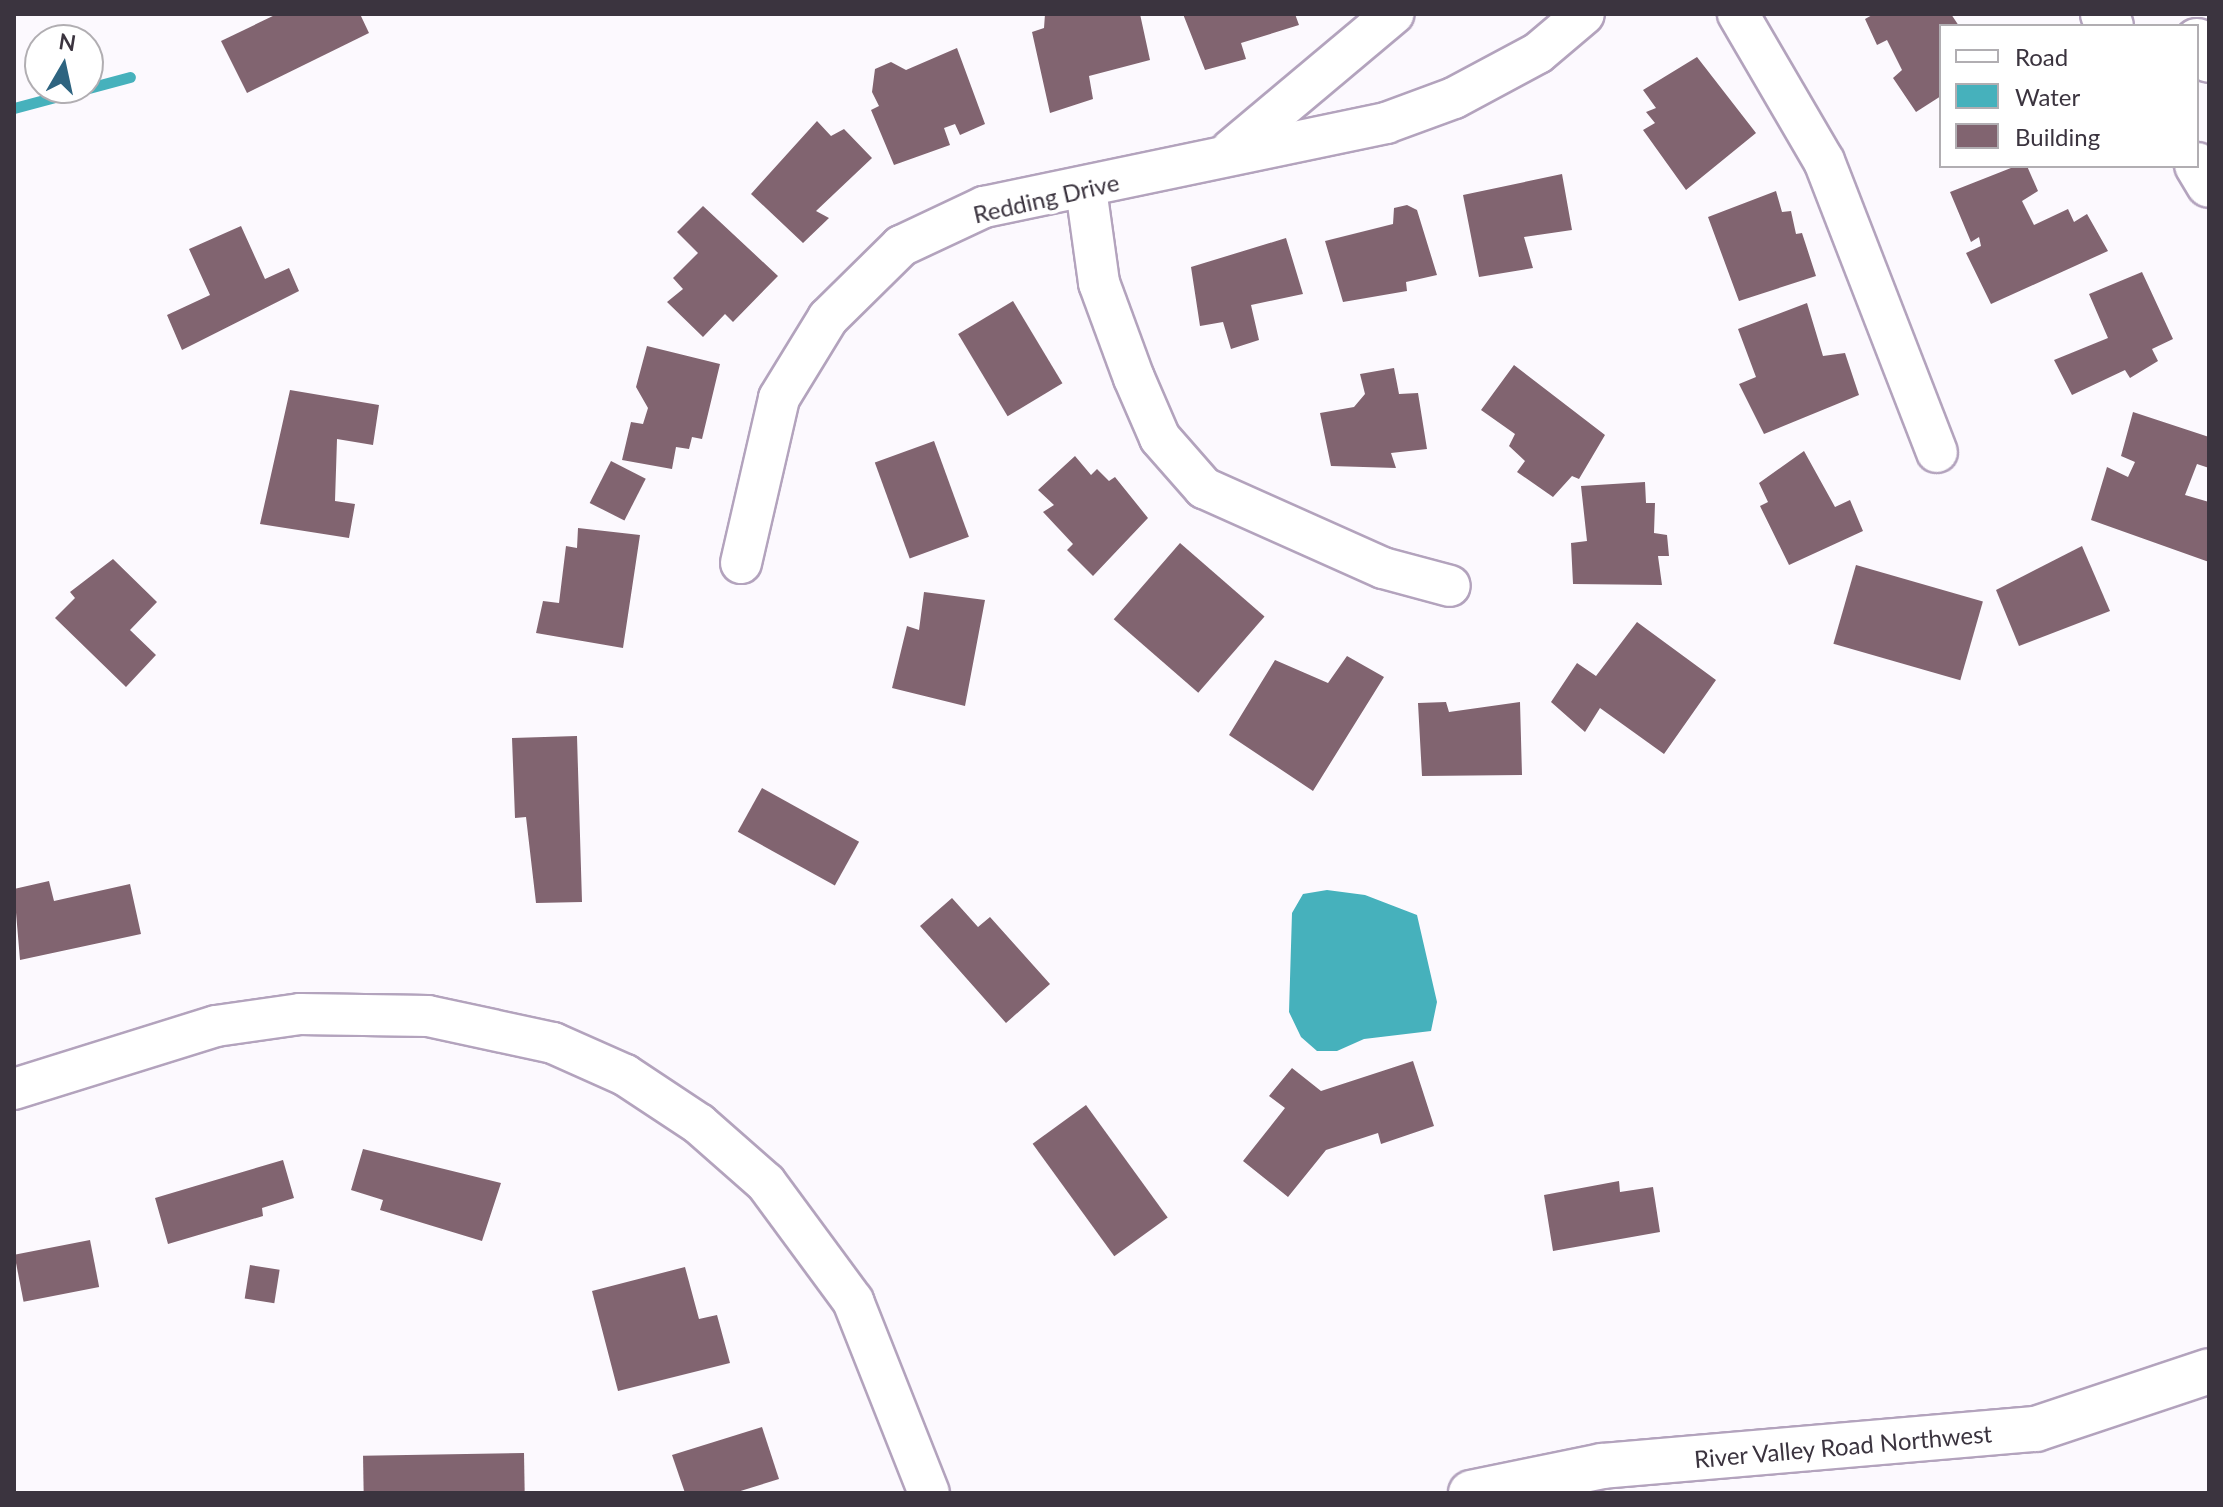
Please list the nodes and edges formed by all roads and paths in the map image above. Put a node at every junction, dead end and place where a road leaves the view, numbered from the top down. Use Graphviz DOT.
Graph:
graph roads {
  1 [pos="1393,14"];
  2 [pos="1584,14"];
  3 [pos="1738,14"];
  4 [pos="1225,155"];
  5 [pos="1086,189"];
  6 [pos="1937,452"];
  7 [pos="741,563"];
  8 [pos="1450,586"];
  9 [pos="14,1089"];
  10 [pos="2209,1371"];
  11 [pos="929,1493"];
  12 [pos="1471,1493"];
  1 -- 4 [label="street, Redding Drive"];
  2 -- 4 [label="street, Redding Drive"];
  3 -- 6 [label="street"];
  4 -- 5 [label="street, Redding Drive"];
  5 -- 7 [label="street, Redding Drive"];
  5 -- 8 [label="street"];
  9 -- 11 [label="street"];
  10 -- 12 [label="street, River Valley Road Northwest"];
}
